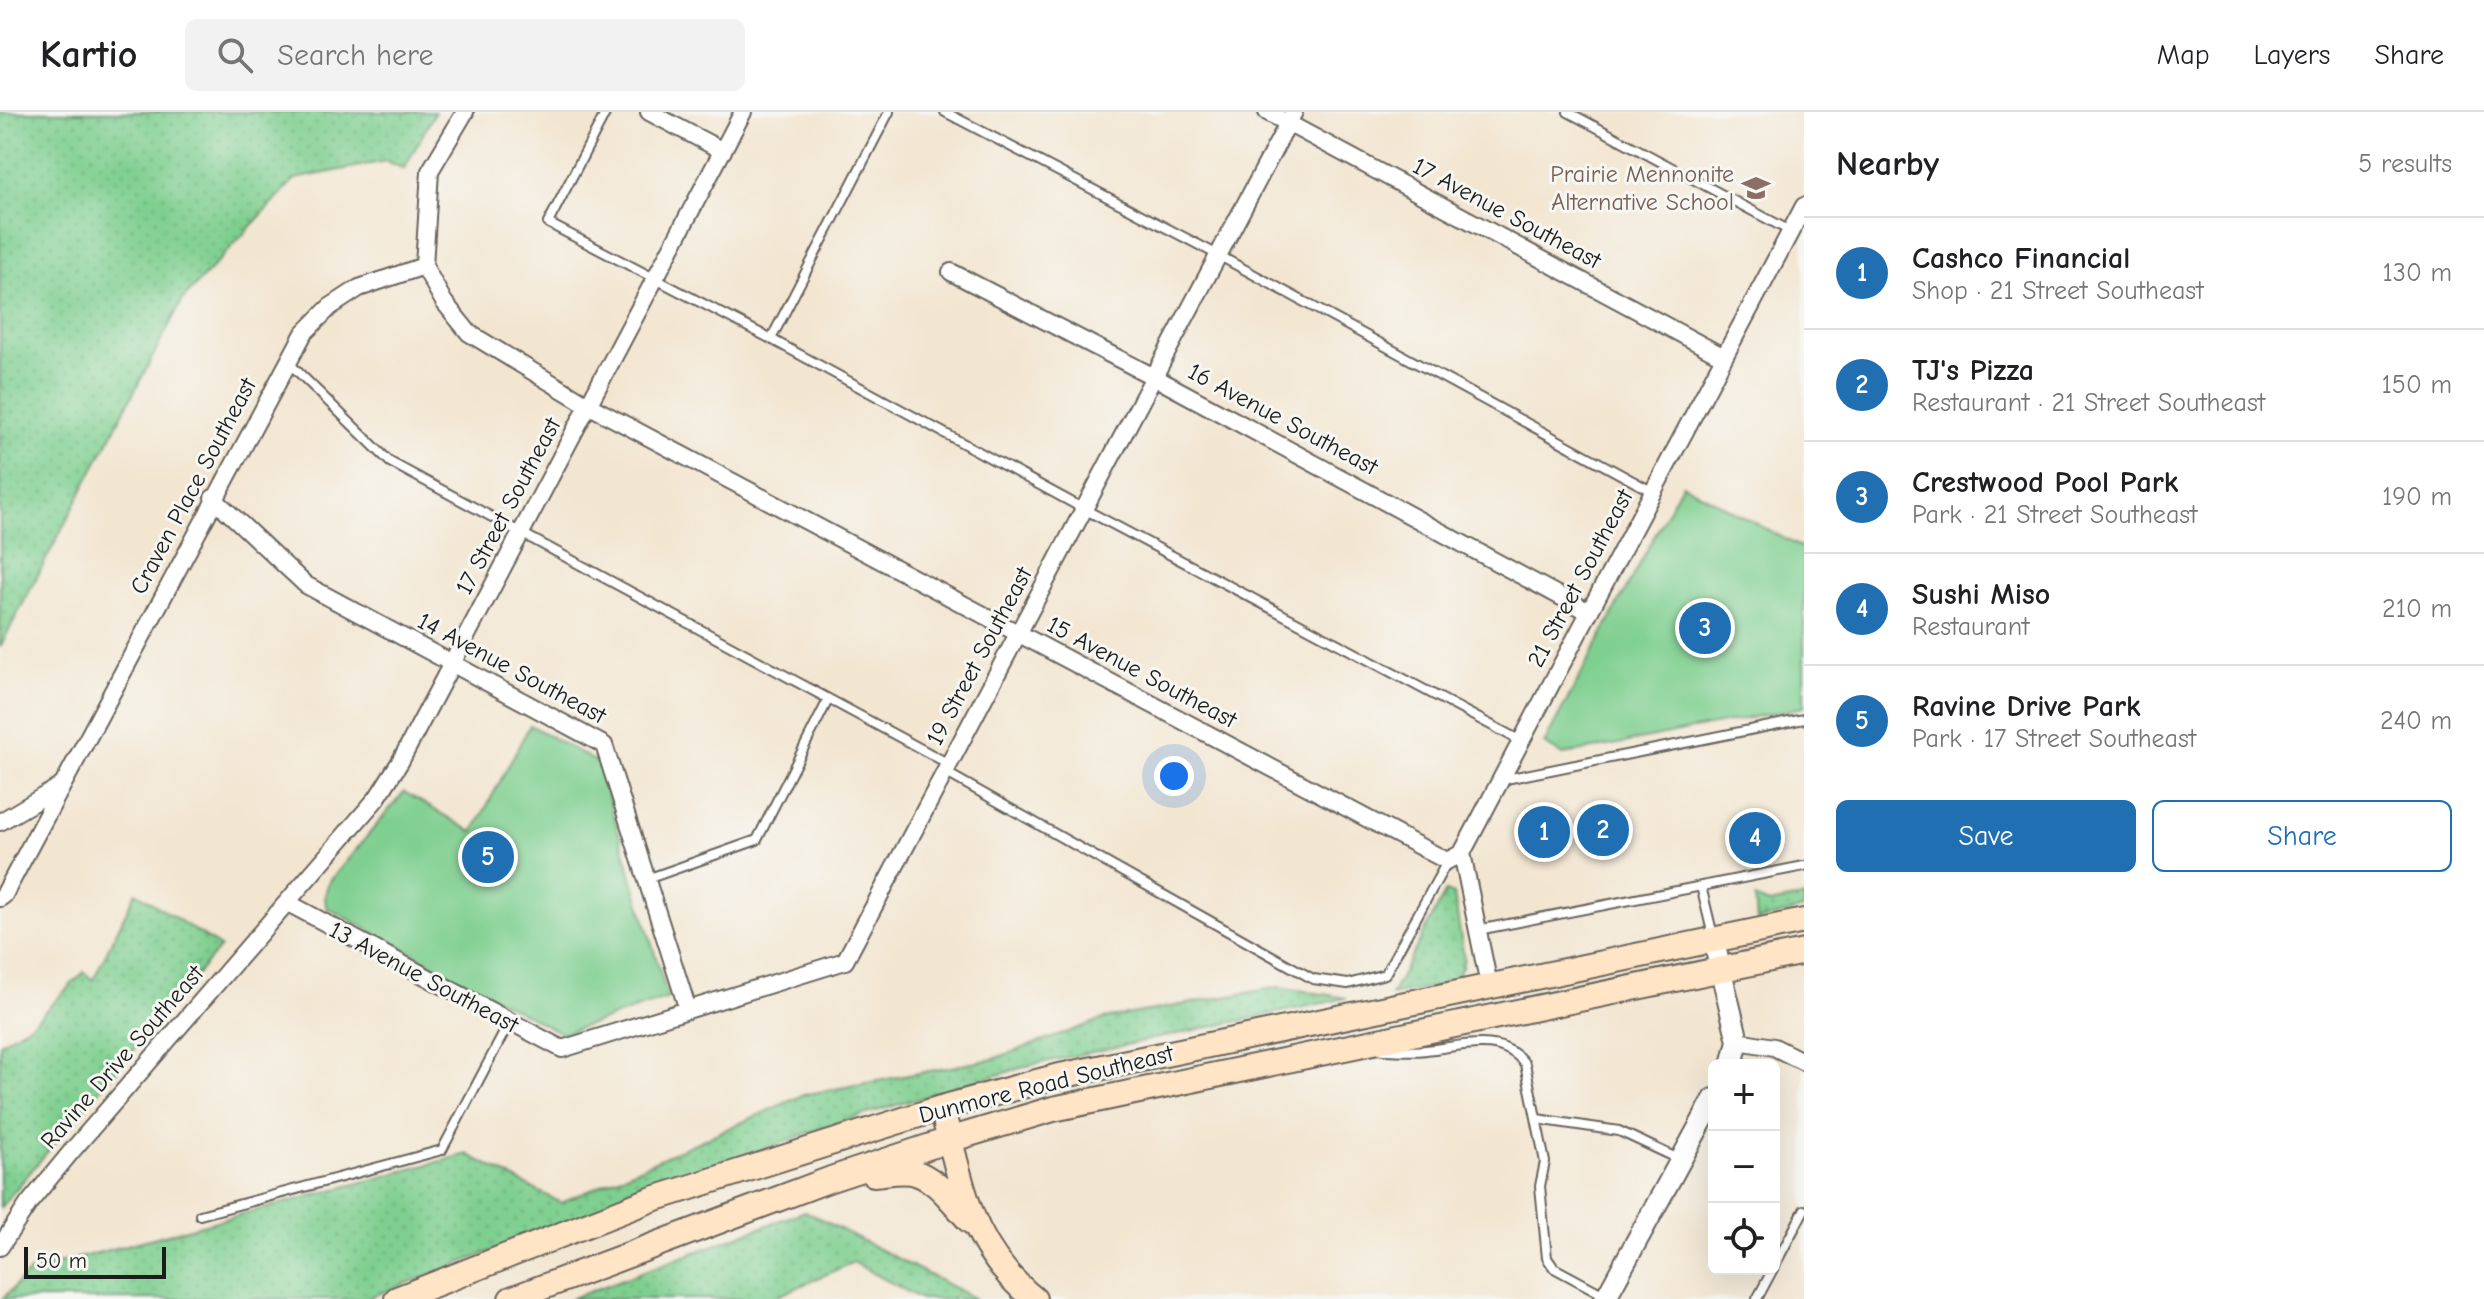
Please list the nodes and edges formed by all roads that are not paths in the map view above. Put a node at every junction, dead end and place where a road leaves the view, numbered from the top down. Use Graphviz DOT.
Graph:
graph roads {
  1 [pos="465,112"];
  2 [pos="606,112"];
  3 [pos="649,112"];
  4 [pos="743,112"];
  5 [pos="889,112"];
  6 [pos="945,112"];
  7 [pos="1267,112"];
  8 [pos="1568,112"];
  9 [pos="1291,118"];
  10 [pos="723,151"];
  11 [pos="1804,206"];
  12 [pos="1791,231"];
  13 [pos="1218,255"];
  14 [pos="424,266"];
  15 [pos="951,272"];
  16 [pos="655,278"];
  17 [pos="771,339"];
  18 [pos="1724,357"];
  19 [pos="287,361"];
  20 [pos="1154,377"];
  21 [pos="588,405"];
  22 [pos="1653,492"];
  23 [pos="213,498"];
  24 [pos="1084,509"];
  25 [pos="521,533"];
  26 [pos="1589,612"];
  27 [pos="1018,633"];
  28 [pos="452,664"];
  29 [pos="828,700"];
  30 [pos="1804,719"];
  31 [pos="1521,741"];
  32 [pos="947,768"];
  33 [pos="1500,781"];
  34 [pos="60,786"];
  35 [pos="0,822"];
  36 [pos="1454,857"];
  37 [pos="1804,866"];
  38 [pos="647,879"];
  39 [pos="1701,886"];
  40 [pos="0,898"];
  41 [pos="288,903"];
  42 [pos="1804,921"];
  43 [pos="1478,930"];
  44 [pos="1713,938"];
  45 [pos="1804,952"];
  46 [pos="1722,968"];
  47 [pos="1489,985"];
  48 [pos="688,1010"];
  49 [pos="509,1023"];
  50 [pos="1738,1041"];
  51 [pos="562,1049"];
  52 [pos="1335,1050"];
  53 [pos="1734,1059"];
  54 [pos="1804,1062"];
  55 [pos="941,1108"];
  56 [pos="1708,1110"];
  57 [pos="1537,1119"];
  58 [pos="949,1140"];
  59 [pos="1681,1160"];
  60 [pos="831,1179"];
  61 [pos="200,1215"];
  62 [pos="1803,1215"];
  63 [pos="974,1226"];
  64 [pos="0,1247"];
  65 [pos="1780,1256"];
  66 [pos="1769,1275"];
  67 [pos="1606,1298"];
  68 [pos="397,1299"];
  69 [pos="511,1299"];
  70 [pos="1034,1299"];
  71 [pos="1757,1299"];
  1 -- 14 [label="street"];
  2 -- 16 [label="lane"];
  3 -- 10 [label="street"];
  4 -- 10 [label="street, 17 Street Southeast"];
  5 -- 17 [label="lane"];
  6 -- 13 [label="lane"];
  7 -- 9 [label="street, 17 Avenue Southeast"];
  8 -- 12 [label="lane"];
  9 -- 13 [label="street, 19 Street Southeast"];
  9 -- 18 [label="street, 17 Avenue Southeast"];
  10 -- 16 [label="street, 17 Street Southeast"];
  11 -- 12 [label="street, 21 Street Southeast"];
  12 -- 18 [label="street, 21 Street Southeast"];
  13 -- 20 [label="street, 19 Street Southeast"];
  13 -- 22 [label="lane"];
  14 -- 19 [label="street, Craven Place Southeast"];
  14 -- 21 [label="street, 15 Avenue Southeast"];
  15 -- 20 [label="street, 16 Avenue Southeast"];
  16 -- 17 [label="lane"];
  16 -- 21 [label="street, 17 Street Southeast"];
  17 -- 24 [label="lane"];
  18 -- 22 [label="street, 21 Street Southeast"];
  19 -- 23 [label="street, Craven Place Southeast"];
  19 -- 25 [label="lane"];
  20 -- 24 [label="street, 19 Street Southeast"];
  20 -- 26 [label="street, 16 Avenue Southeast"];
  21 -- 25 [label="street, 17 Street Southeast"];
  21 -- 27 [label="street, 15 Avenue Southeast"];
  22 -- 26 [label="street, 21 Street Southeast"];
  23 -- 28 [label="street, 14 Avenue Southeast"];
  23 -- 34 [label="street, Craven Place Southeast"];
  24 -- 27 [label="street, 19 Street Southeast"];
  24 -- 31 [label="lane"];
  25 -- 28 [label="street, 17 Street Southeast"];
  25 -- 29 [label="lane"];
  26 -- 31 [label="street, 21 Street Southeast"];
  27 -- 32 [label="street, 19 Street Southeast"];
  27 -- 36 [label="street, 15 Avenue Southeast"];
  28 -- 38 [label="street, 14 Avenue Southeast"];
  28 -- 41 [label="street, 17 Street Southeast"];
  29 -- 32 [label="lane"];
  29 -- 38 [label="lane"];
  30 -- 33 [label="lane"];
  31 -- 33 [label="street, 21 Street Southeast"];
  32 -- 36 [label="lane"];
  32 -- 48 [label="street, 19 Street Southeast"];
  33 -- 36 [label="street, 21 Street Southeast"];
  34 -- 35 [label="street"];
  34 -- 40 [label="street, Craven Place Southeast"];
  36 -- 43 [label="street"];
  37 -- 39 [label="lane"];
  38 -- 48 [label="street, 14 Avenue Southeast"];
  39 -- 43 [label="lane"];
  39 -- 44 [label="lane"];
  41 -- 49 [label="street, 13 Avenue Southeast"];
  41 -- 64 [label="street, Ravine Drive Southeast"];
  42 -- 44 [label="main road, Dunmore Road Southeast"];
  43 -- 47 [label="street"];
  44 -- 46 [label="street"];
  44 -- 47 [label="main road, Dunmore Road Southeast"];
  45 -- 46 [label="main road, Dunmore Road Southeast"];
  46 -- 50 [label="street"];
  46 -- 52 [label="main road, Dunmore Road Southeast"];
  47 -- 55 [label="main road, Dunmore Road Southeast"];
  48 -- 51 [label="street, 19 Street Southeast"];
  49 -- 51 [label="street, 13 Avenue Southeast"];
  49 -- 61 [label="lane"];
  50 -- 53 [label="street"];
  50 -- 54 [label="street"];
  52 -- 57 [label="lane"];
  52 -- 58 [label="main road, Dunmore Road Southeast"];
  55 -- 58 [label="main road"];
  55 -- 68 [label="main road, Dunmore Road Southeast"];
  56 -- 59 [label="street"];
  57 -- 59 [label="lane"];
  57 -- 67 [label="lane"];
  58 -- 60 [label="main road, Dunmore Road Southeast"];
  58 -- 63 [label="main road"];
  59 -- 67 [label="street"];
  60 -- 63 [label="main road"];
  60 -- 69 [label="main road, Dunmore Road Southeast"];
  62 -- 65 [label="lane"];
  63 -- 70 [label="main road"];
  66 -- 71 [label="lane"];
}
